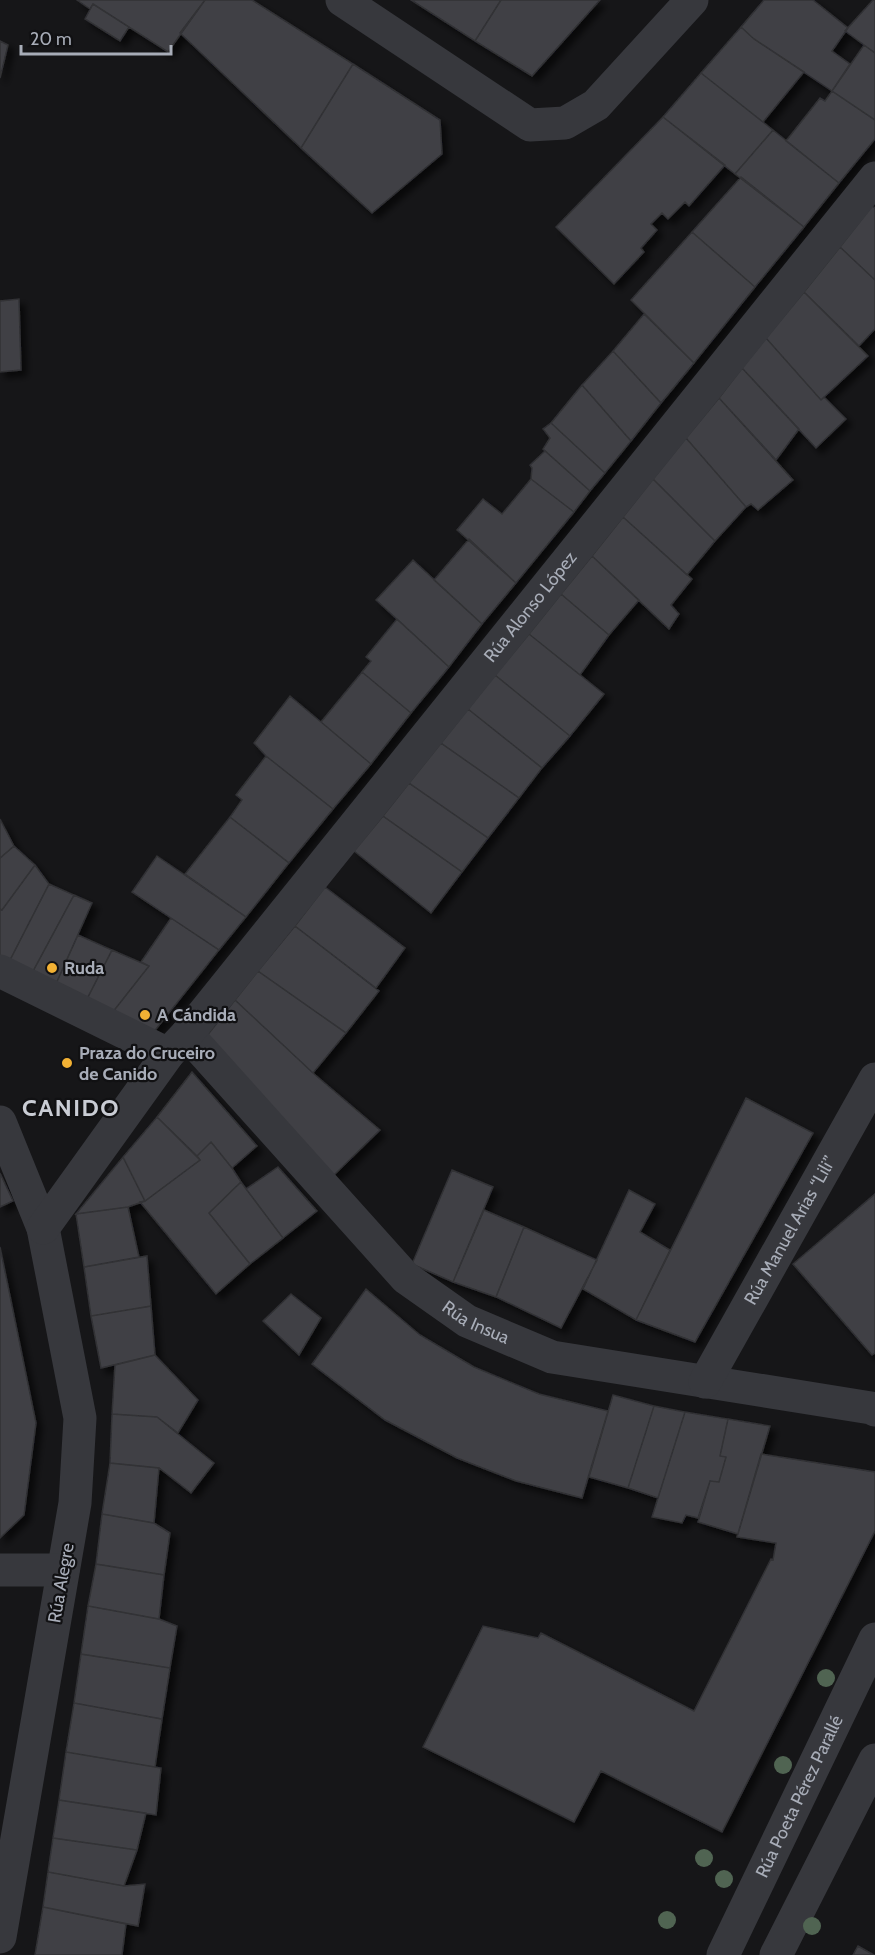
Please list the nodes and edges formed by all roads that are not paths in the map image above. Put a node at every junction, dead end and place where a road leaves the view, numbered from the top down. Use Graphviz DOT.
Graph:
graph roads {
  1 [pos="342,0"];
  2 [pos="692,0"];
  3 [pos="875,178"];
  4 [pos="0,971"];
  5 [pos="178,1044"];
  6 [pos="875,1080"];
  7 [pos="0,1122"];
  8 [pos="43,1228"];
  9 [pos="705,1382"];
  10 [pos="875,1410"];
  11 [pos="0,1570"];
  12 [pos="63,1570"];
  13 [pos="875,1639"];
  14 [pos="875,1760"];
  15 [pos="0,1937"];
  16 [pos="723,1955"];
  17 [pos="776,1955"];
  1 -- 2 [label="street"];
  3 -- 5 [label="street, Rúa Alonso López"];
  4 -- 5 [label="street"];
  5 -- 8 [label="street"];
  5 -- 9 [label="street, Rúa Insua"];
  6 -- 9 [label="street, Rúa Manuel Arias “Lili”"];
  7 -- 8 [label="street"];
  8 -- 12 [label="street, Rúa Alegre"];
  9 -- 10 [label="street, Rúa Insua"];
  11 -- 12 [label="street"];
  12 -- 15 [label="street, Rúa Alegre"];
  13 -- 16 [label="street, Rúa Poeta Pérez Parallé"];
  14 -- 17 [label="street"];
}
